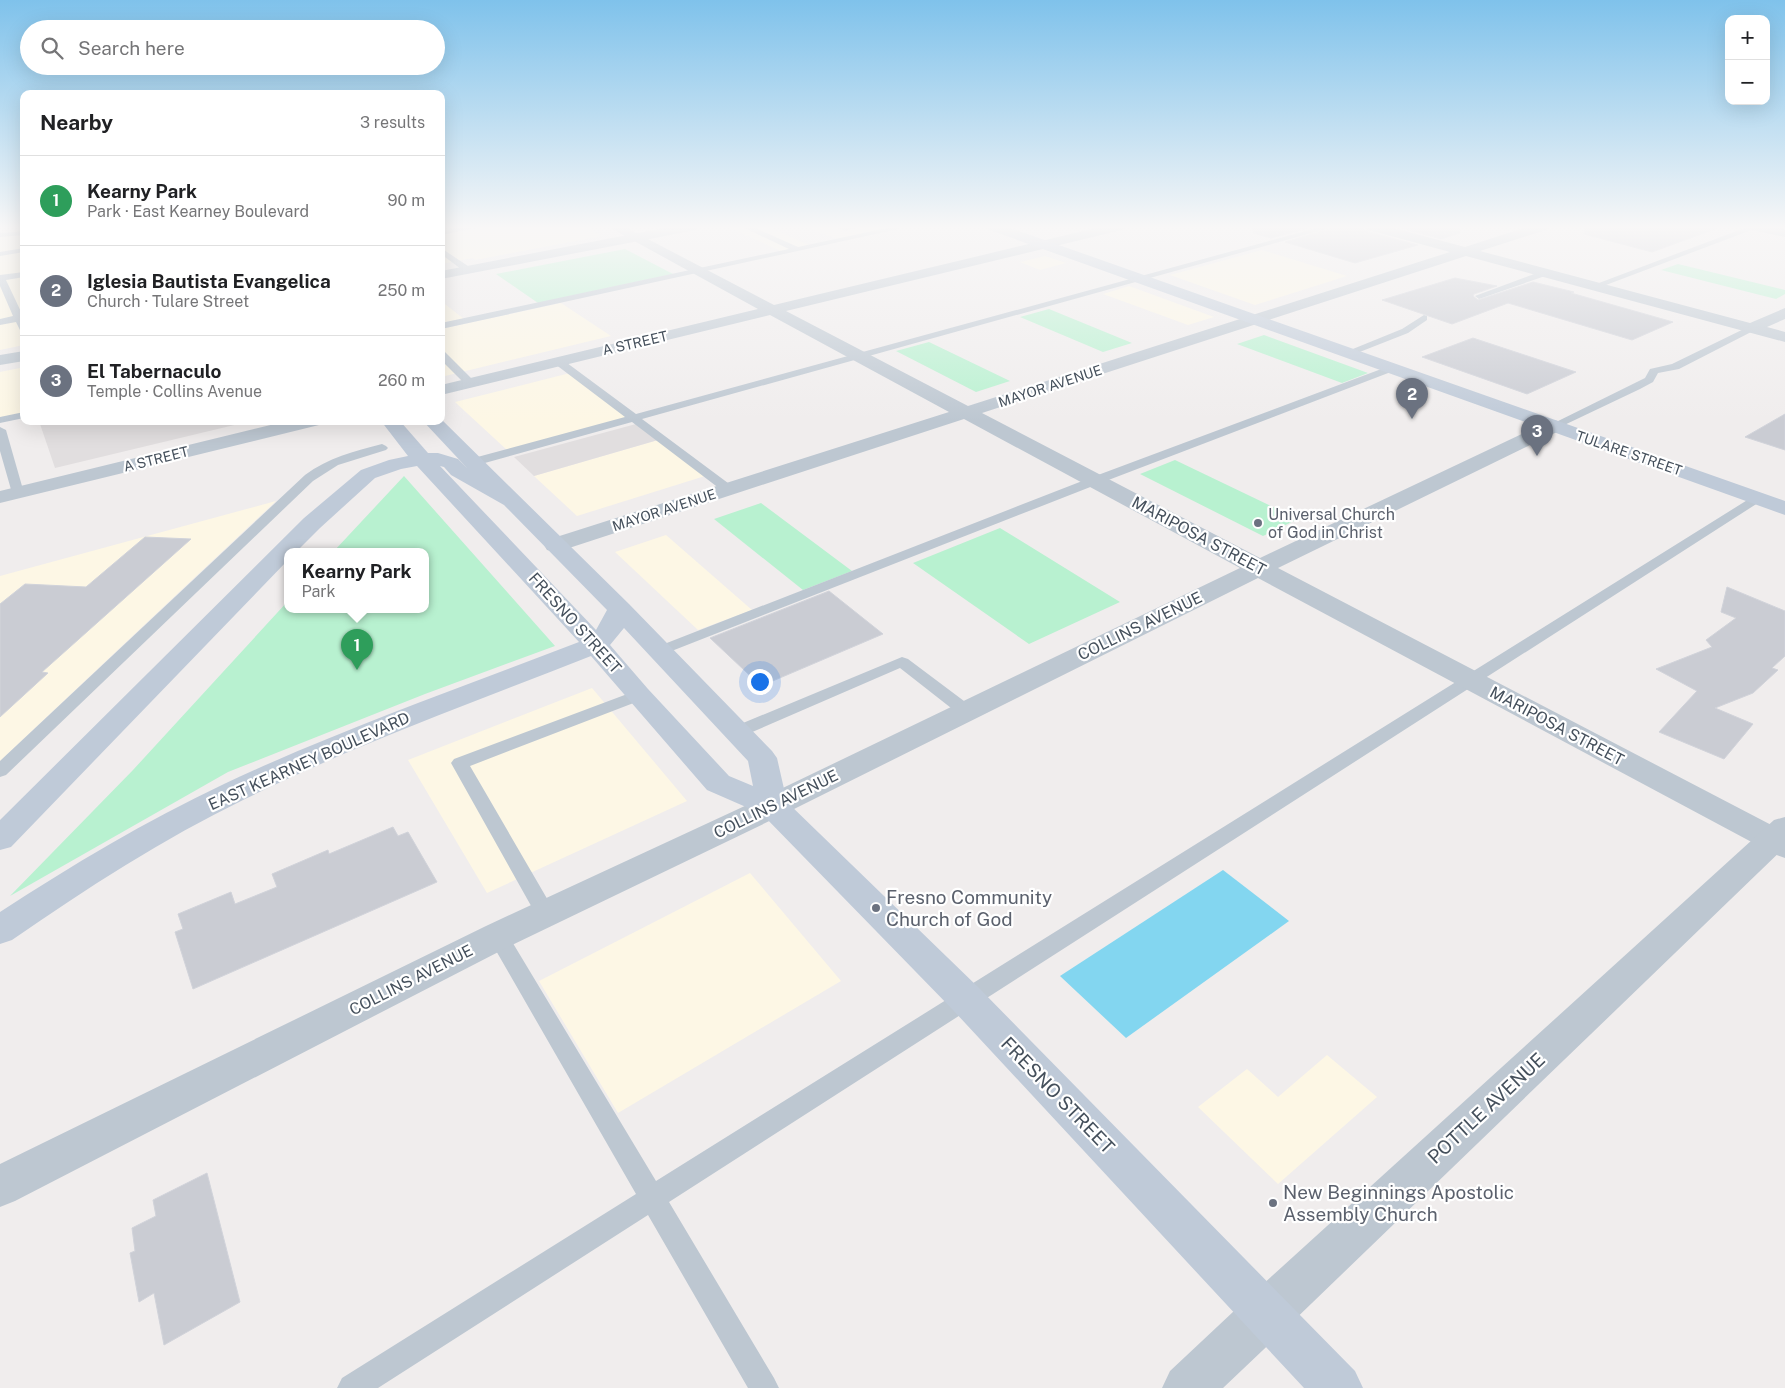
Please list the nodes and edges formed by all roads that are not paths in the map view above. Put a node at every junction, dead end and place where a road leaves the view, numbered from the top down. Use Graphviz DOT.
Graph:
graph roads {
  1 [pos="7,291"];
  2 [pos="606,291"];
  3 [pos="735,291"];
  4 [pos="854,291"];
  5 [pos="1097,291"];
  6 [pos="1172,291"];
  7 [pos="1341,291"];
  8 [pos="1494,291"];
  9 [pos="1613,291"];
  10 [pos="1479,296"];
  11 [pos="773,311"];
  12 [pos="1785,313"];
  13 [pos="19,318"];
  14 [pos="1424,318"];
  15 [pos="1252,320"];
  16 [pos="0,322"];
  17 [pos="445,325"];
  18 [pos="1752,328"];
  19 [pos="1785,337"];
  20 [pos="1348,353"];
  21 [pos="857,356"];
  22 [pos="20,357"];
  23 [pos="445,358"];
  24 [pos="0,360"];
  25 [pos="559,362"];
  26 [pos="1392,368"];
  27 [pos="470,383"];
  28 [pos="445,389"];
  29 [pos="966,413"];
  30 [pos="20,415"];
  31 [pos="634,418"];
  32 [pos="0,420"];
  33 [pos="296,425"];
  34 [pos="391,425"];
  35 [pos="393,425"];
  36 [pos="436,425"];
  37 [pos="1554,426"];
  38 [pos="0,430"];
  39 [pos="382,448"];
  40 [pos="422,459"];
  41 [pos="474,462"];
  42 [pos="1094,481"];
  43 [pos="728,489"];
  44 [pos="9,495"];
  45 [pos="1756,498"];
  46 [pos="510,500"];
  47 [pos="1785,508"];
  48 [pos="312,523"];
  49 [pos="555,545"];
  50 [pos="287,548"];
  51 [pos="284,551"];
  52 [pos="1259,568"];
  53 [pos="620,609"];
  54 [pos="596,645"];
  55 [pos="659,651"];
  56 [pos="1470,680"];
  57 [pos="638,695"];
  58 [pos="966,711"];
  59 [pos="737,732"];
  60 [pos="0,770"];
  61 [pos="773,806"];
  62 [pos="1781,838"];
  63 [pos="0,839"];
  64 [pos="546,914"];
  65 [pos="0,930"];
  66 [pos="498,936"];
  67 [pos="966,999"];
  68 [pos="0,1186"];
  69 [pos="652,1198"];
  70 [pos="1267,1313"];
  71 [pos="352,1388"];
  72 [pos="764,1388"];
  73 [pos="1187,1388"];
  74 [pos="1338,1388"];
  1 -- 13 [label="lane"];
  2 -- 17 [label="lane"];
  3 -- 11 [label="street, MARIPOSA STREET"];
  4 -- 11 [label="street, A STREET"];
  5 -- 21 [label="lane"];
  6 -- 15 [label="main road, TULARE STREET"];
  7 -- 15 [label="street, MAYOR AVENUE"];
  8 -- 10 [label="lane"];
  9 -- 18 [label="street"];
  11 -- 21 [label="street, MARIPOSA STREET"];
  11 -- 25 [label="street, A STREET"];
  12 -- 18 [label="street"];
  13 -- 16 [label="lane"];
  14 -- 20 [label="lane"];
  15 -- 20 [label="main road, TULARE STREET"];
  15 -- 29 [label="street, MAYOR AVENUE"];
  18 -- 19 [label="street"];
  18 -- 37 [label="lane"];
  20 -- 26 [label="main road, TULARE STREET"];
  21 -- 29 [label="street, MARIPOSA STREET"];
  21 -- 31 [label="lane"];
  22 -- 24 [label="street"];
  23 -- 27 [label="lane"];
  25 -- 27 [label="street, A STREET"];
  25 -- 31 [label="lane"];
  26 -- 37 [label="main road, TULARE STREET"];
  26 -- 42 [label="lane"];
  27 -- 28 [label="street, A STREET"];
  29 -- 42 [label="street, MARIPOSA STREET"];
  29 -- 43 [label="street, MAYOR AVENUE"];
  30 -- 32 [label="lane"];
  31 -- 41 [label="lane"];
  31 -- 43 [label="lane"];
  33 -- 44 [label="street, A STREET"];
  34 -- 39 [label="main road"];
  35 -- 40 [label="main road, FRESNO STREET"];
  36 -- 41 [label="main road"];
  37 -- 45 [label="main road, TULARE STREET"];
  37 -- 52 [label="street, COLLINS AVENUE"];
  38 -- 44 [label="lane"];
  39 -- 48 [label="main road"];
  39 -- 60 [label="lane"];
  40 -- 46 [label="main road"];
  40 -- 48 [label="main road"];
  40 -- 54 [label="main road, FRESNO STREET"];
  41 -- 46 [label="main road"];
  42 -- 52 [label="street, MARIPOSA STREET"];
  42 -- 55 [label="lane"];
  43 -- 49 [label="street, MAYOR AVENUE"];
  45 -- 47 [label="main road, TULARE STREET"];
  45 -- 56 [label="lane"];
  46 -- 49 [label="main road"];
  48 -- 50 [label="main road"];
  49 -- 53 [label="main road"];
  51 -- 63 [label="main road"];
  52 -- 56 [label="street, MARIPOSA STREET"];
  52 -- 58 [label="street, COLLINS AVENUE"];
  53 -- 54 [label="main road, EAST KEARNEY BOULEVARD"];
  53 -- 55 [label="main road"];
  54 -- 57 [label="main road, FRESNO STREET"];
  54 -- 65 [label="main road, EAST KEARNEY BOULEVARD"];
  55 -- 59 [label="main road"];
  56 -- 62 [label="street, MARIPOSA STREET"];
  56 -- 67 [label="lane"];
  57 -- 61 [label="main road, FRESNO STREET"];
  57 -- 64 [label="lane"];
  58 -- 59 [label="lane"];
  58 -- 61 [label="street, COLLINS AVENUE"];
  59 -- 61 [label="main road"];
  61 -- 64 [label="street, COLLINS AVENUE"];
  61 -- 67 [label="main road, FRESNO STREET"];
  62 -- 70 [label="street, POTTLE AVENUE"];
  64 -- 66 [label="street, COLLINS AVENUE"];
  66 -- 68 [label="street, COLLINS AVENUE"];
  66 -- 69 [label="lane"];
  67 -- 69 [label="lane"];
  67 -- 70 [label="main road, FRESNO STREET"];
  69 -- 71 [label="lane"];
  69 -- 72 [label="lane"];
  70 -- 73 [label="street, POTTLE AVENUE"];
  70 -- 74 [label="main road, FRESNO STREET"];
}
